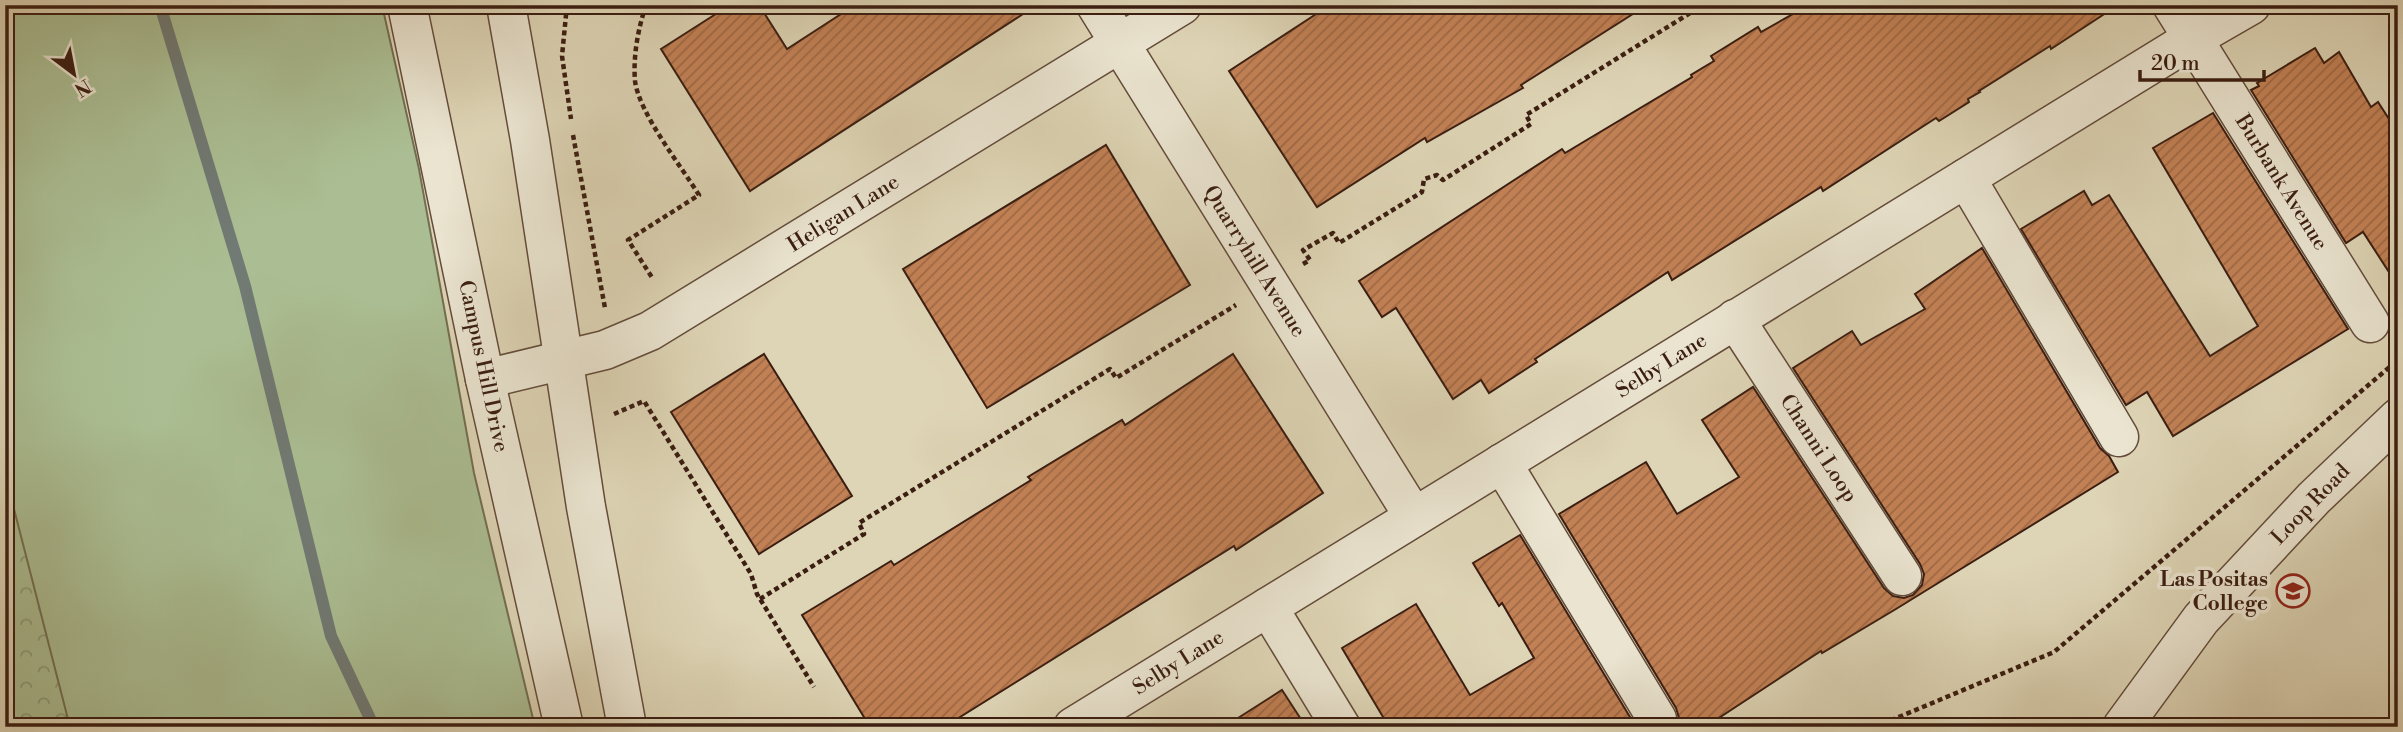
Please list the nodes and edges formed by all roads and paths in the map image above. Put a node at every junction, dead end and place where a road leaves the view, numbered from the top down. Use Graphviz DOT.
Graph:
graph roads {
  1 [pos="407,5"];
  2 [pos="506,5"];
  3 [pos="567,5"];
  4 [pos="646,5"];
  5 [pos="1096,5"];
  6 [pos="1182,5"];
  7 [pos="1703,5"];
  8 [pos="2172,5"];
  9 [pos="2251,5"];
  10 [pos="2192,39"];
  11 [pos="1120,43"];
  12 [pos="1966,178"];
  13 [pos="653,279"];
  14 [pos="1269,285"];
  15 [pos="605,299"];
  16 [pos="1735,319"];
  17 [pos="2370,323"];
  18 [pos="2398,360"];
  19 [pos="562,362"];
  20 [pos="485,379"];
  21 [pos="614,414"];
  22 [pos="2398,418"];
  23 [pos="2119,437"];
  24 [pos="1503,463"];
  25 [pos="1414,517"];
  26 [pos="1902,576"];
  27 [pos="760,598"];
  28 [pos="1268,607"];
  29 [pos="814,687"];
  30 [pos="1657,719"];
  31 [pos="564,727"];
  32 [pos="627,727"];
  33 [pos="1073,727"];
  34 [pos="1341,727"];
  35 [pos="1875,727"];
  36 [pos="2122,727"];
  1 -- 20 [label="street, Campus Hill Drive"];
  2 -- 19 [label="street"];
  3 -- 15 [label="path"];
  4 -- 13 [label="path"];
  5 -- 11 [label="street, Quarryhill Avenue"];
  6 -- 11 [label="street, Heligan Lane"];
  7 -- 14 [label="path"];
  8 -- 10 [label="street, Burbank Avenue"];
  9 -- 10 [label="street, Selby Lane"];
  10 -- 12 [label="street, Selby Lane"];
  10 -- 17 [label="street, Burbank Avenue"];
  11 -- 14 [label="street, Quarryhill Avenue"];
  11 -- 19 [label="street, Heligan Lane"];
  12 -- 16 [label="street, Selby Lane"];
  12 -- 23 [label="street"];
  14 -- 25 [label="street, Quarryhill Avenue"];
  14 -- 27 [label="path"];
  16 -- 24 [label="street, Selby Lane"];
  16 -- 26 [label="street, Channi Loop"];
  18 -- 35 [label="path"];
  19 -- 20 [label="street, Heligan Lane"];
  19 -- 32 [label="street"];
  20 -- 31 [label="street, Campus Hill Drive"];
  21 -- 27 [label="path"];
  22 -- 36 [label="street, Loop Road"];
  24 -- 25 [label="street, Selby Lane"];
  24 -- 30 [label="street"];
  25 -- 28 [label="street, Selby Lane"];
  27 -- 29 [label="path"];
  28 -- 33 [label="street, Selby Lane"];
  28 -- 34 [label="street"];
}
